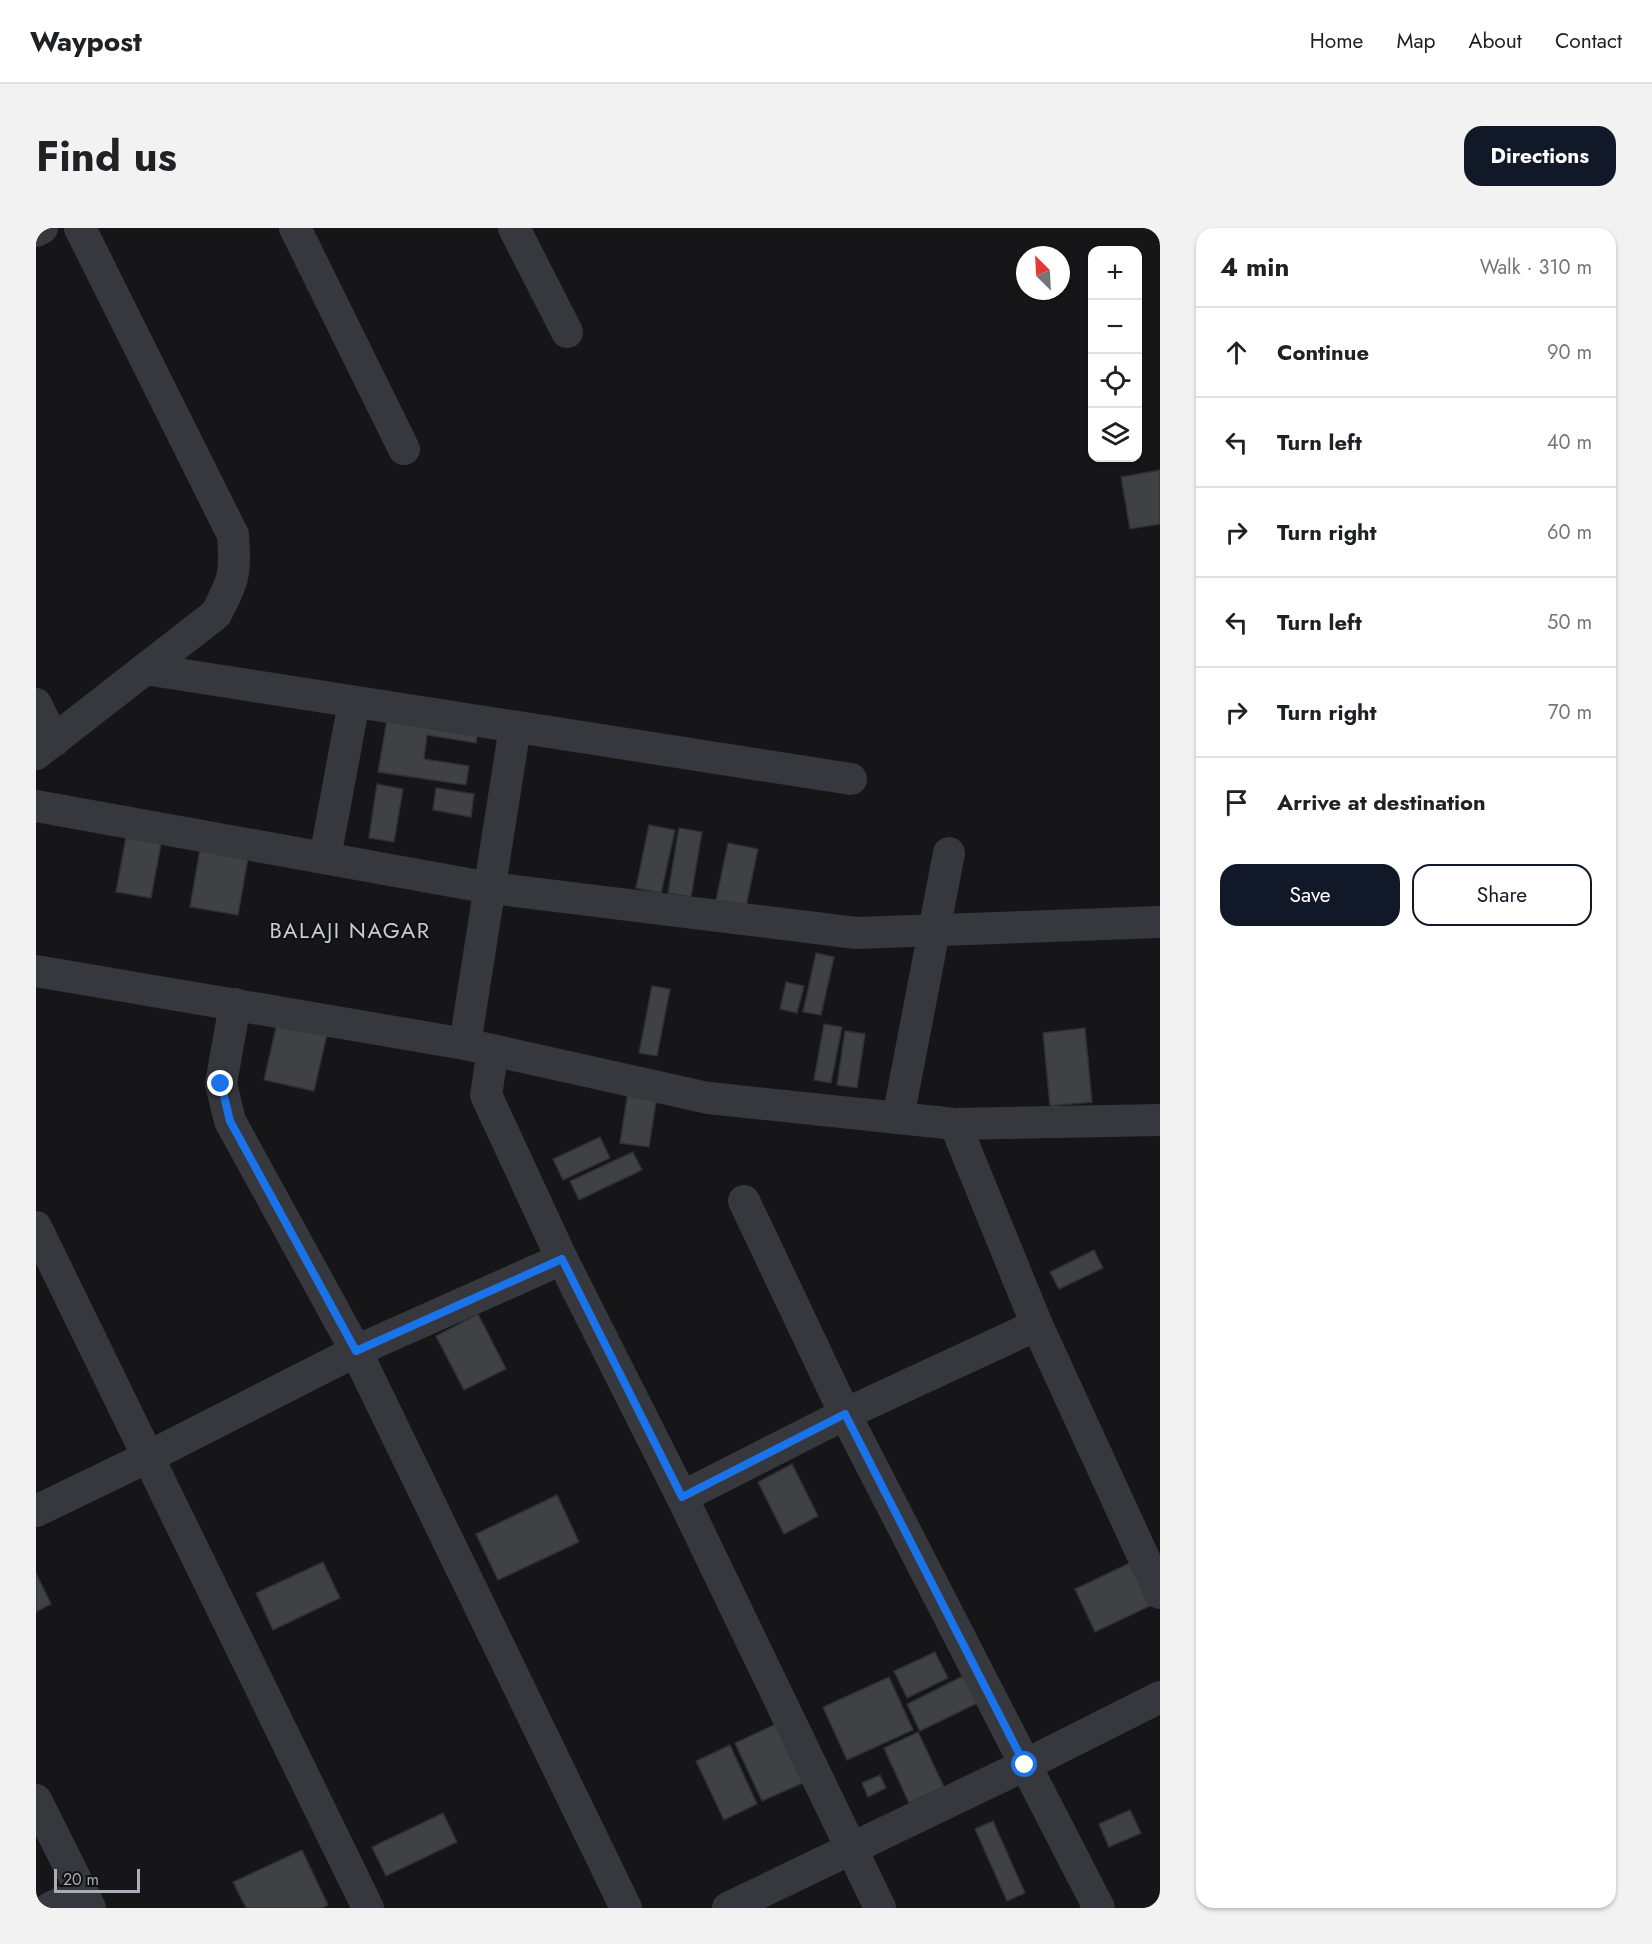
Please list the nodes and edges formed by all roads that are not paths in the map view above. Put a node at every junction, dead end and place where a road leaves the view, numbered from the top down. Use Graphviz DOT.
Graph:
graph roads {
  1 [pos="42,228"];
  2 [pos="80,228"];
  3 [pos="295,228"];
  4 [pos="514,228"];
  5 [pos="36,231"];
  6 [pos="567,332"];
  7 [pos="404,449"];
  8 [pos="145,669"];
  9 [pos="354,702"];
  10 [pos="36,704"];
  11 [pos="514,727"];
  12 [pos="45,747"];
  13 [pos="851,779"];
  14 [pos="36,806"];
  15 [pos="949,853"];
  16 [pos="325,858"];
  17 [pos="490,888"];
  18 [pos="1160,922"];
  19 [pos="934,930"];
  20 [pos="36,971"];
  21 [pos="235,1005"];
  22 [pos="479,1047"];
  23 [pos="898,1118"];
  24 [pos="1160,1120"];
  25 [pos="955,1124"];
  26 [pos="744,1201"];
  27 [pos="36,1227"];
  28 [pos="562,1259"];
  29 [pos="1036,1325"];
  30 [pos="356,1351"];
  31 [pos="845,1414"];
  32 [pos="148,1457"];
  33 [pos="682,1497"];
  34 [pos="36,1511"];
  35 [pos="1160,1593"];
  36 [pos="1160,1697"];
  37 [pos="1025,1765"];
  38 [pos="36,1800"];
  39 [pos="851,1848"];
  40 [pos="86,1900"];
  41 [pos="50,1908"];
  42 [pos="368,1908"];
  43 [pos="626,1908"];
  44 [pos="728,1908"];
  45 [pos="880,1908"];
  46 [pos="1099,1908"];
  1 -- 5 [label="street"];
  2 -- 8 [label="street"];
  3 -- 7 [label="street"];
  4 -- 6 [label="street"];
  8 -- 9 [label="street"];
  8 -- 12 [label="street"];
  9 -- 11 [label="street"];
  9 -- 16 [label="street"];
  10 -- 12 [label="street"];
  11 -- 13 [label="street"];
  11 -- 17 [label="street"];
  14 -- 16 [label="street"];
  15 -- 19 [label="street"];
  16 -- 17 [label="street"];
  17 -- 19 [label="street"];
  17 -- 22 [label="street"];
  18 -- 19 [label="street"];
  19 -- 23 [label="street"];
  20 -- 21 [label="street"];
  21 -- 22 [label="street"];
  21 -- 30 [label="street"];
  22 -- 23 [label="street"];
  22 -- 28 [label="street"];
  23 -- 25 [label="street"];
  24 -- 25 [label="street"];
  25 -- 29 [label="street"];
  26 -- 31 [label="street"];
  27 -- 32 [label="street"];
  28 -- 30 [label="street"];
  28 -- 33 [label="street"];
  29 -- 31 [label="street"];
  29 -- 35 [label="street"];
  30 -- 32 [label="street"];
  30 -- 43 [label="street"];
  31 -- 33 [label="street"];
  31 -- 37 [label="street"];
  32 -- 34 [label="street"];
  32 -- 42 [label="street"];
  33 -- 39 [label="street"];
  36 -- 37 [label="street"];
  37 -- 39 [label="street"];
  37 -- 46 [label="street"];
  38 -- 40 [label="street"];
  39 -- 44 [label="street"];
  39 -- 45 [label="street"];
  40 -- 41 [label="street"];
}
